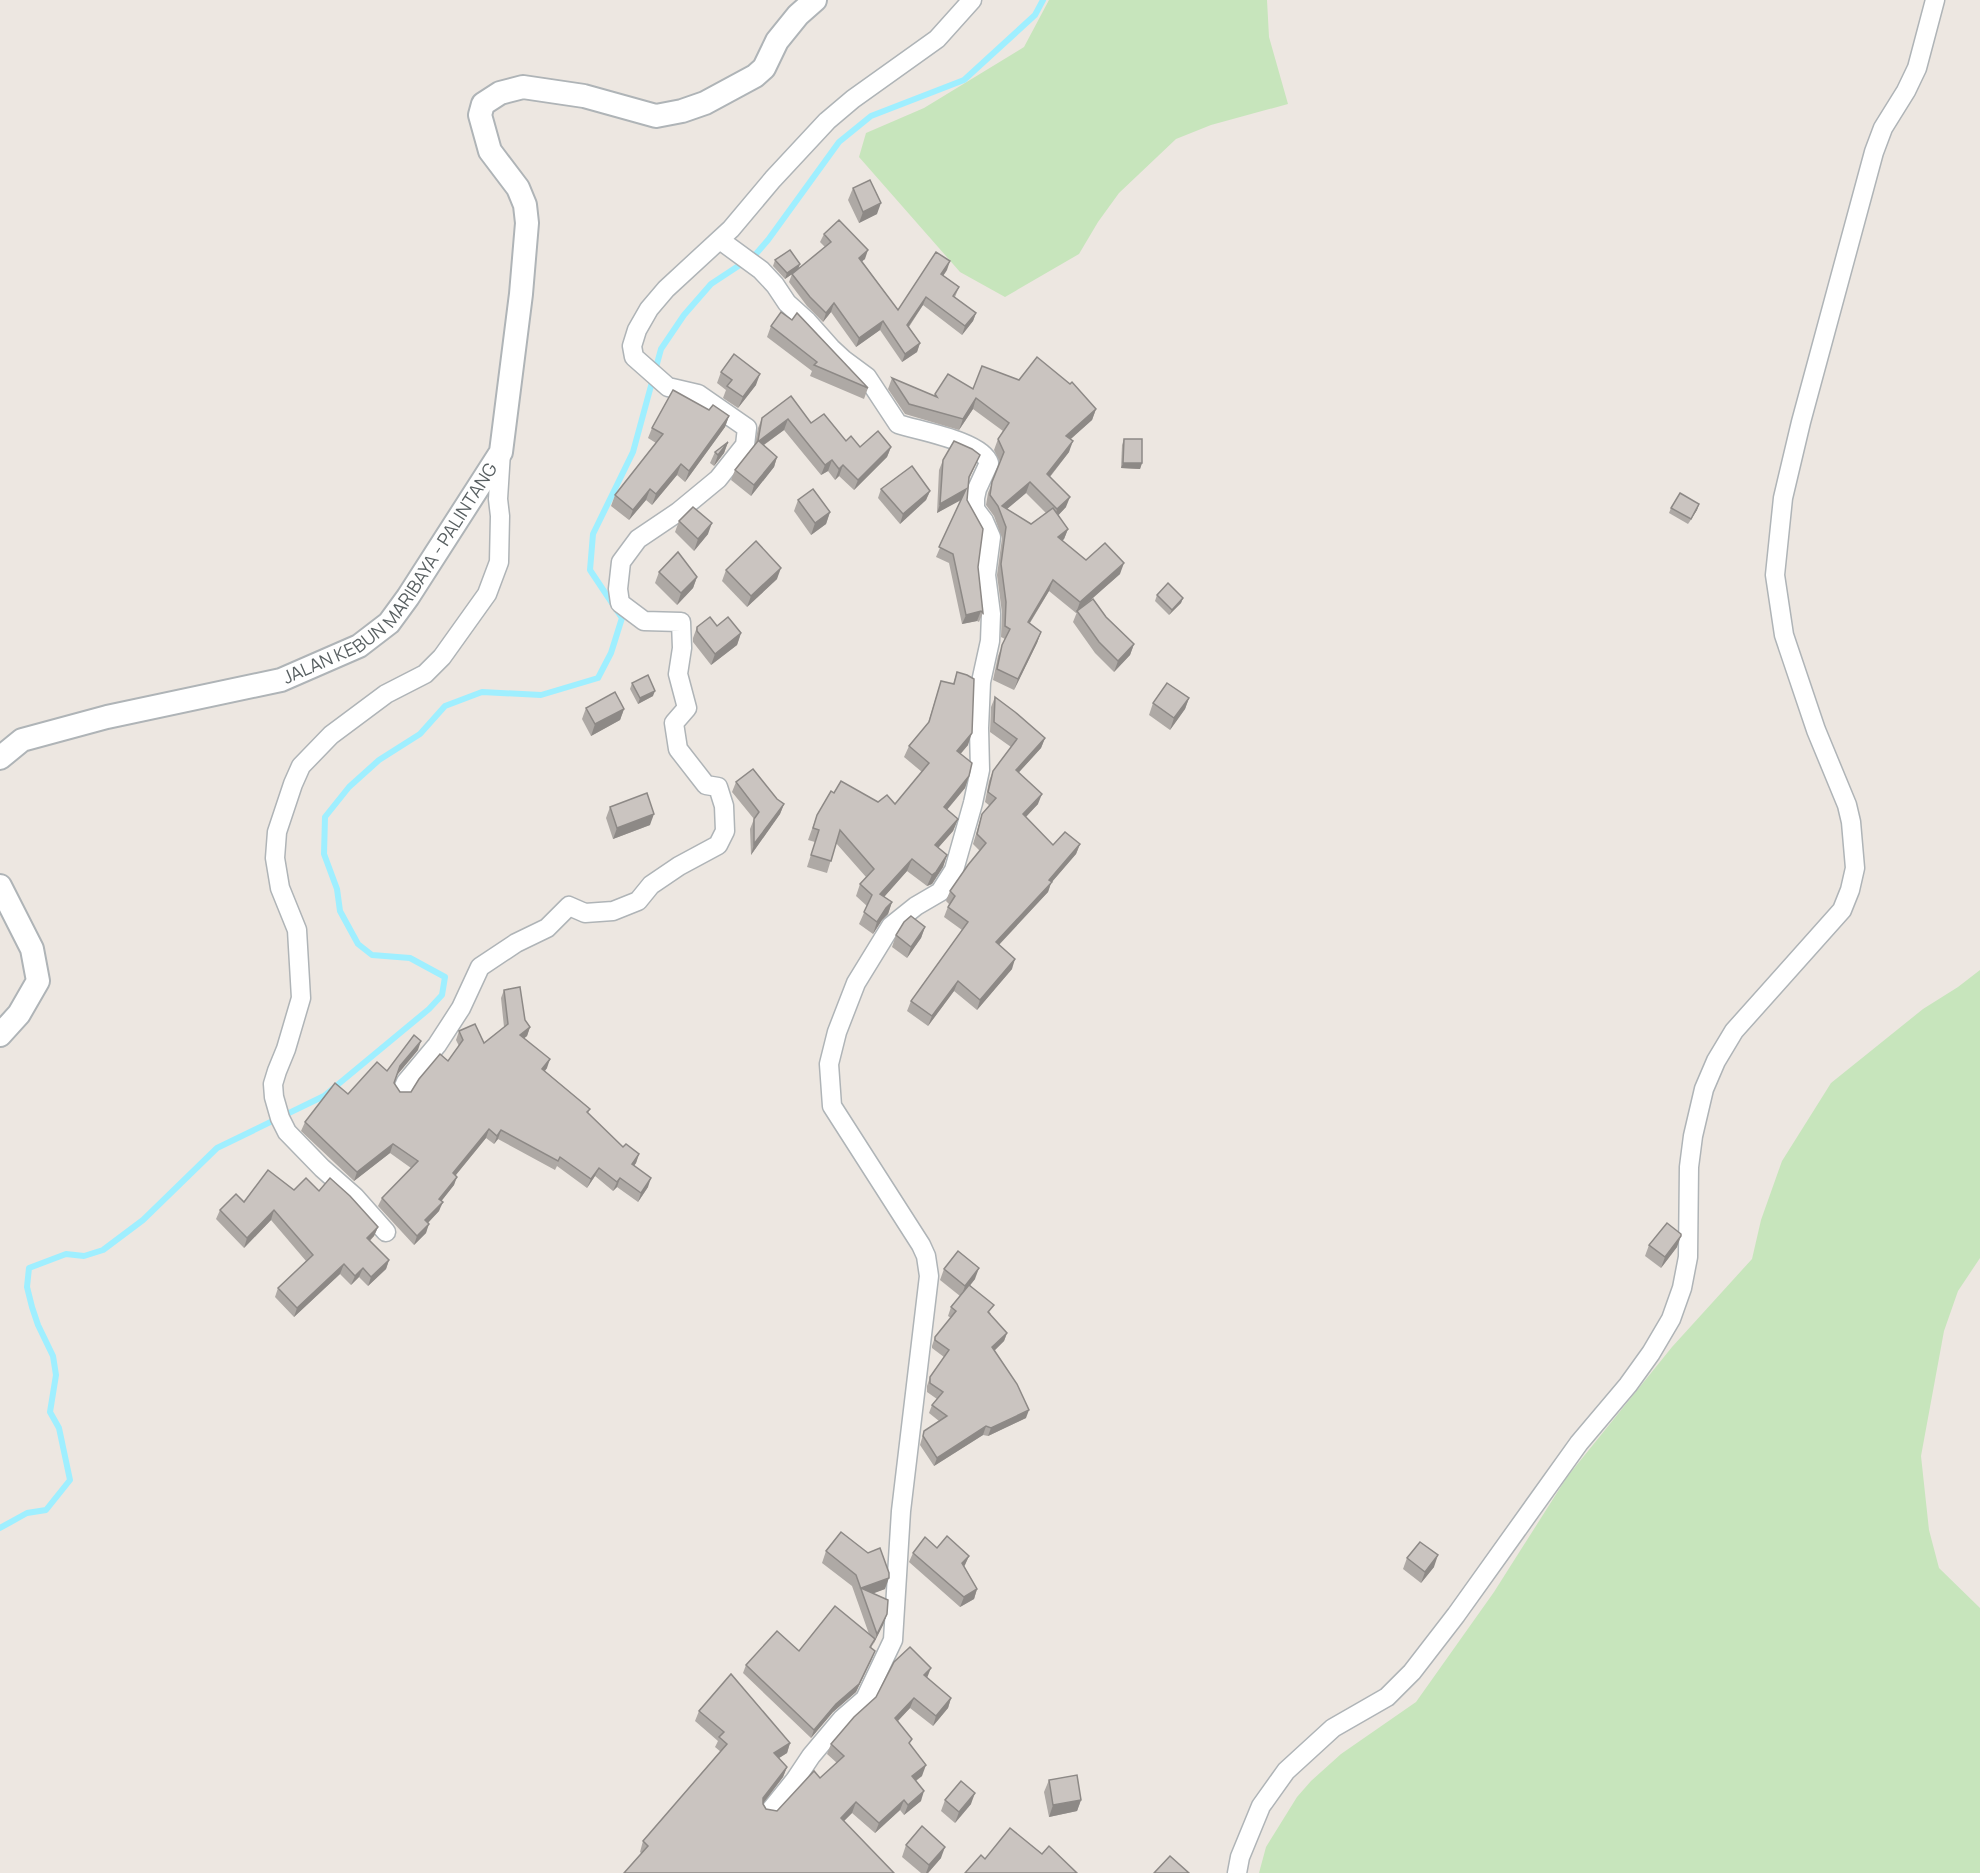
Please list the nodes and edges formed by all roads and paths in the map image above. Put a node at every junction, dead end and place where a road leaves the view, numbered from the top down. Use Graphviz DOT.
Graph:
graph roads {
  1 [pos="815,0"];
  2 [pos="972,0"];
  3 [pos="1935,0"];
  4 [pos="720,240"];
  5 [pos="501,452"];
  6 [pos="0,758"];
  7 [pos="0,886"];
  8 [pos="0,1035"];
  9 [pos="402,1091"];
  10 [pos="386,1232"];
  11 [pos="770,1811"];
  12 [pos="1237,1873"];
  1 -- 5 [label="street, JALAN KEBUN MARIBAYA - PALINTANG"];
  2 -- 4 [label="street"];
  3 -- 12 [label="street"];
  4 -- 9 [label="street"];
  4 -- 11 [label="street"];
  5 -- 6 [label="street, JALAN KEBUN MARIBAYA - PALINTANG"];
  5 -- 10 [label="street"];
  7 -- 8 [label="street"];
}
